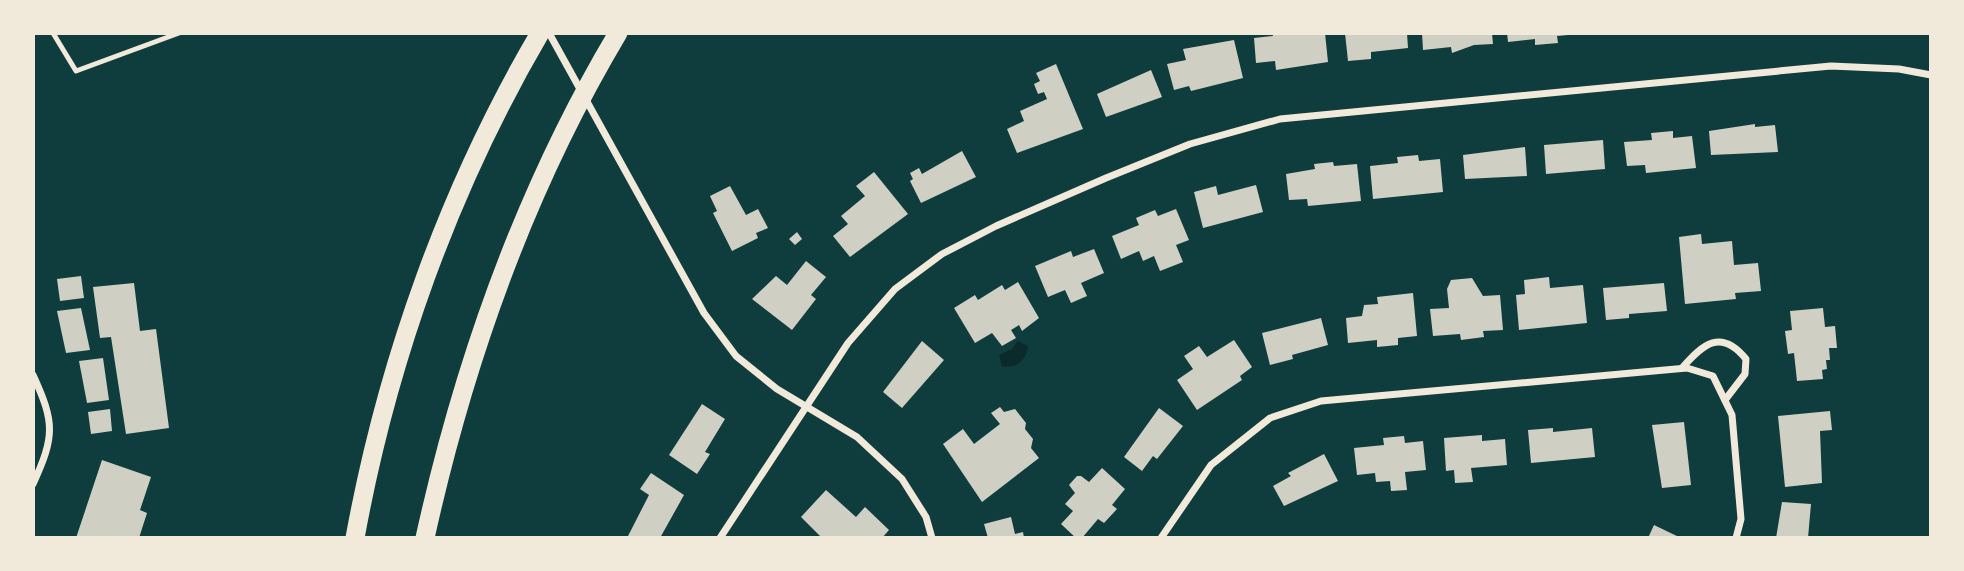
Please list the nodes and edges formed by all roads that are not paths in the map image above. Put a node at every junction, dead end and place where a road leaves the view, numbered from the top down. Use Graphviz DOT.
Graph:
graph roads {
  1 [pos="53,33"];
  2 [pos="179,33"];
  3 [pos="540,33"];
  4 [pos="549,33"];
  5 [pos="618,33"];
  6 [pos="1931,75"];
  7 [pos="1682,368"];
  8 [pos="33,375"];
  9 [pos="1725,400"];
  10 [pos="806,405"];
  11 [pos="33,484"];
  12 [pos="355,538"];
  13 [pos="425,538"];
  14 [pos="720,538"];
  15 [pos="932,538"];
  16 [pos="1161,538"];
  17 [pos="1736,538"];
  1 -- 2 [label="lane"];
  3 -- 12 [label="highway"];
  4 -- 10 [label="street"];
  5 -- 13 [label="highway"];
  6 -- 10 [label="street"];
  7 -- 9 [label="street"];
  7 -- 9 [label="street"];
  7 -- 16 [label="street"];
  8 -- 11 [label="street"];
  9 -- 17 [label="street"];
  10 -- 14 [label="street"];
  10 -- 15 [label="street"];
}
